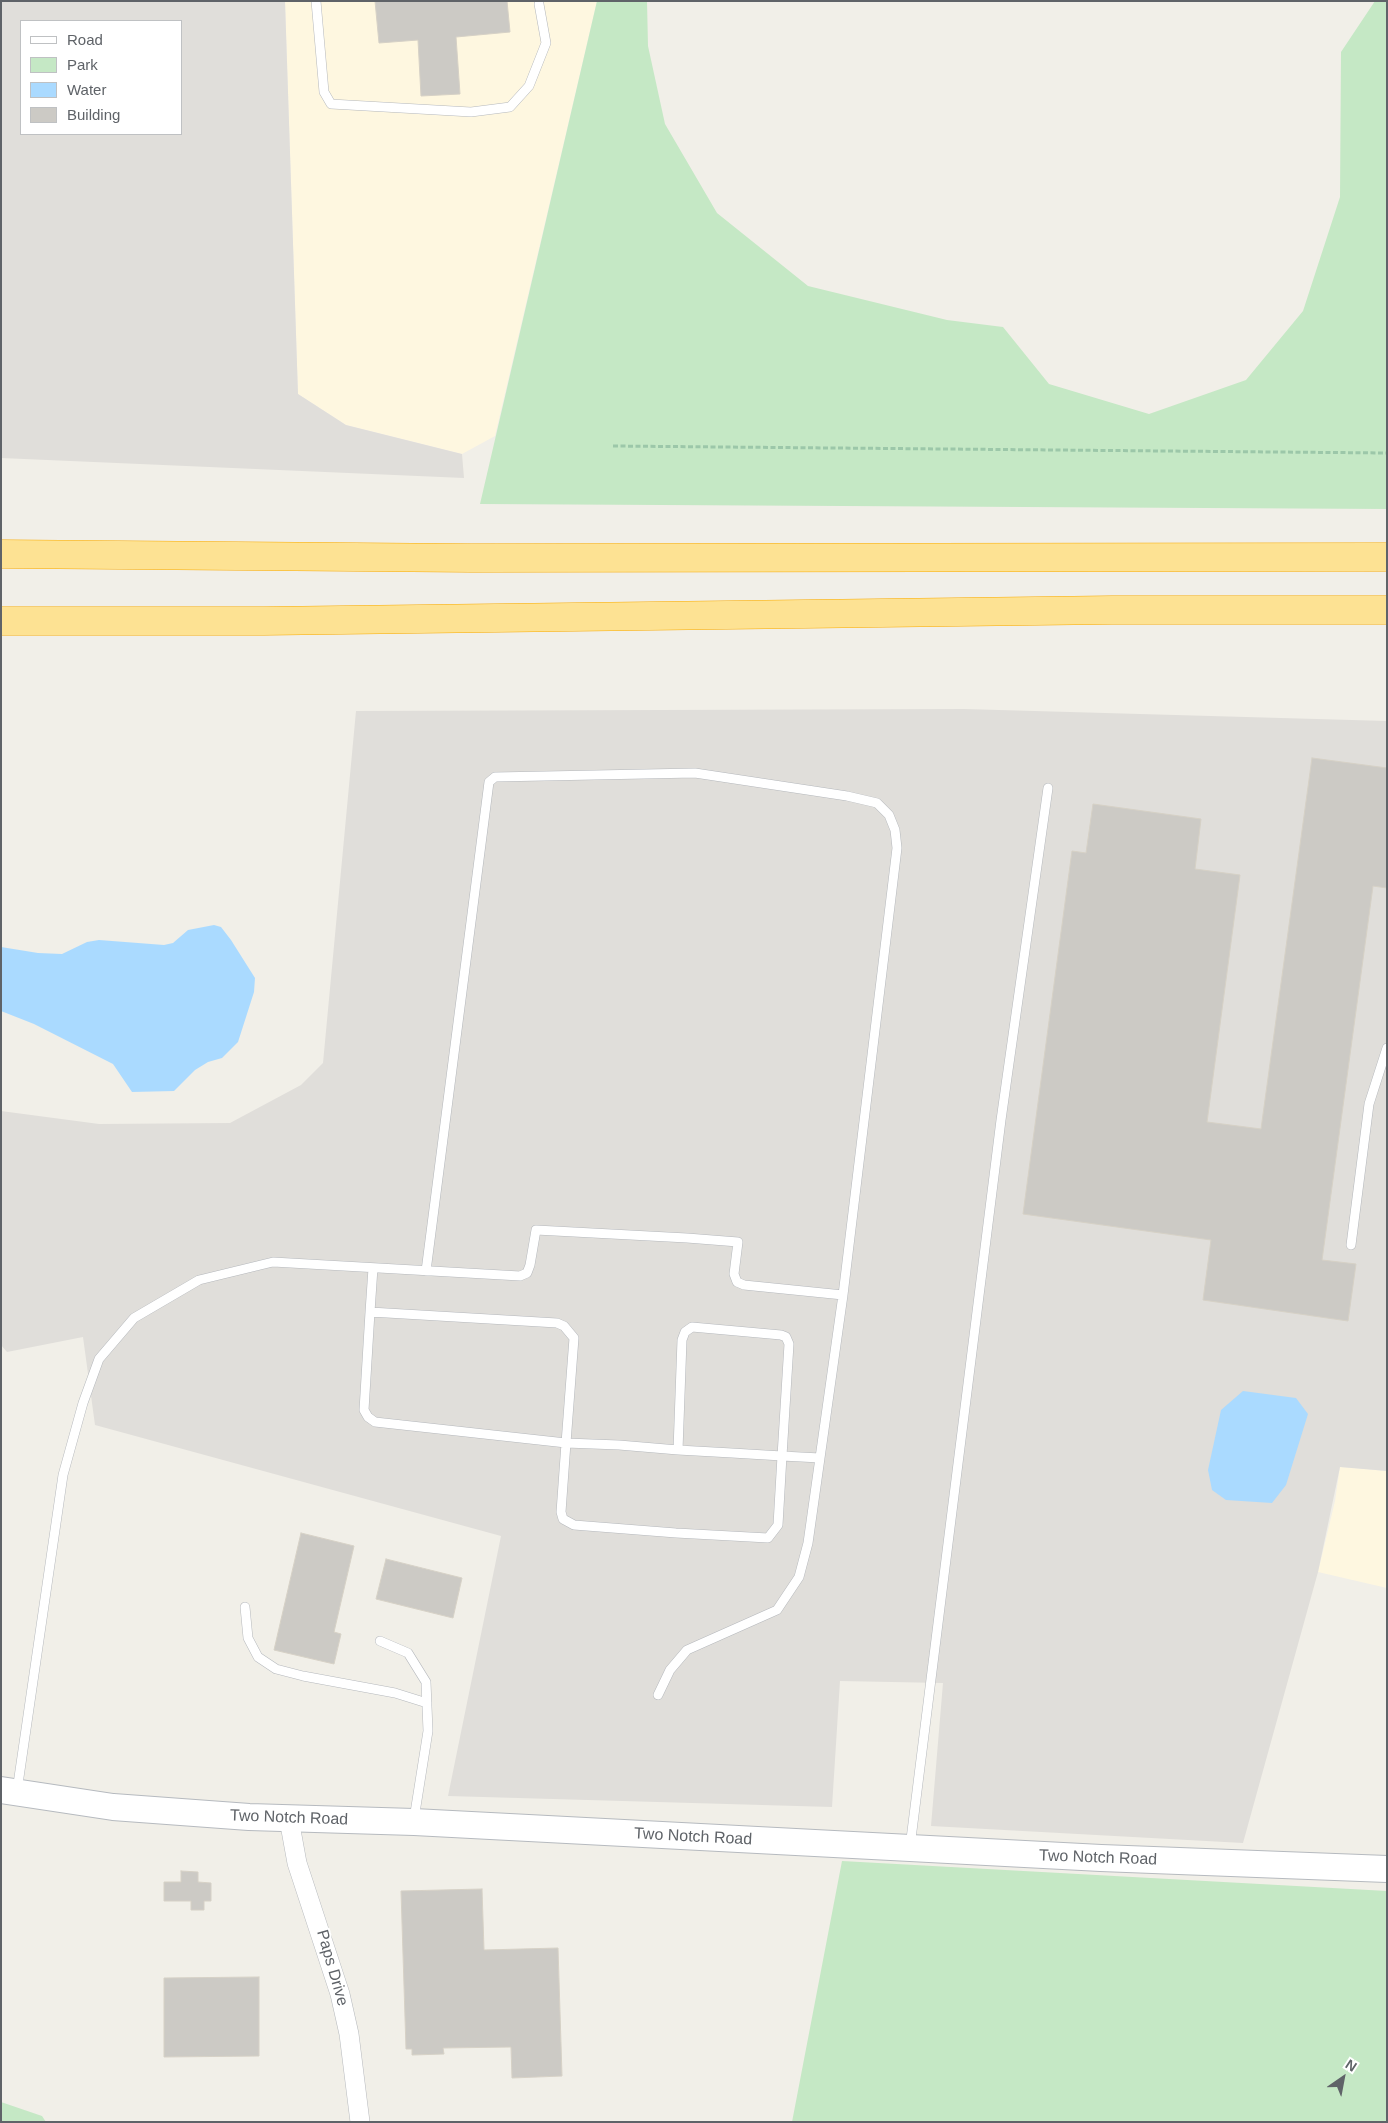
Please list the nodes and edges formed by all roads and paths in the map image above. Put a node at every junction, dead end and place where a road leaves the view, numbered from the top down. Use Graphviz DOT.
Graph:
graph roads {
  1 [pos="316,1"];
  2 [pos="539,4"];
  3 [pos="613,446"];
  4 [pos="1387,453"];
  5 [pos="1,554"];
  6 [pos="1387,557"];
  7 [pos="1387,610"];
  8 [pos="1,621"];
  9 [pos="1048,788"];
  10 [pos="1387,1048"];
  11 [pos="1350,1245"];
  12 [pos="373,1268"];
  13 [pos="426,1271"];
  14 [pos="843,1295"];
  15 [pos="370,1312"];
  16 [pos="566,1443"];
  17 [pos="678,1450"];
  18 [pos="782,1456"];
  19 [pos="820,1458"];
  20 [pos="245,1607"];
  21 [pos="380,1641"];
  22 [pos="658,1695"];
  23 [pos="427,1703"];
  24 [pos="9,1792"];
  25 [pos="289,1819"];
  26 [pos="414,1822"];
  27 [pos="910,1850"];
  28 [pos="1387,1869"];
  29 [pos="360,2122"];
  1 -- 2 [label="lane"];
  3 -- 4 [label="path"];
  5 -- 6 [label="highway"];
  7 -- 8 [label="highway"];
  9 -- 27 [label="lane"];
  10 -- 11 [label="lane"];
  12 -- 13 [label="lane"];
  12 -- 15 [label="lane"];
  12 -- 24 [label="lane"];
  13 -- 14 [label="lane"];
  13 -- 14 [label="lane"];
  14 -- 19 [label="lane"];
  15 -- 16 [label="lane"];
  15 -- 16 [label="lane"];
  16 -- 17 [label="lane"];
  16 -- 18 [label="lane"];
  17 -- 18 [label="lane"];
  17 -- 18 [label="lane"];
  18 -- 19 [label="lane"];
  19 -- 22 [label="lane"];
  20 -- 23 [label="lane"];
  21 -- 23 [label="lane"];
  23 -- 26 [label="lane"];
  24 -- 25 [label="street, Two Notch Road"];
  25 -- 26 [label="street, Two Notch Road"];
  25 -- 29 [label="street, Paps Drive"];
  26 -- 27 [label="street, Two Notch Road"];
  27 -- 28 [label="street, Two Notch Road"];
}
